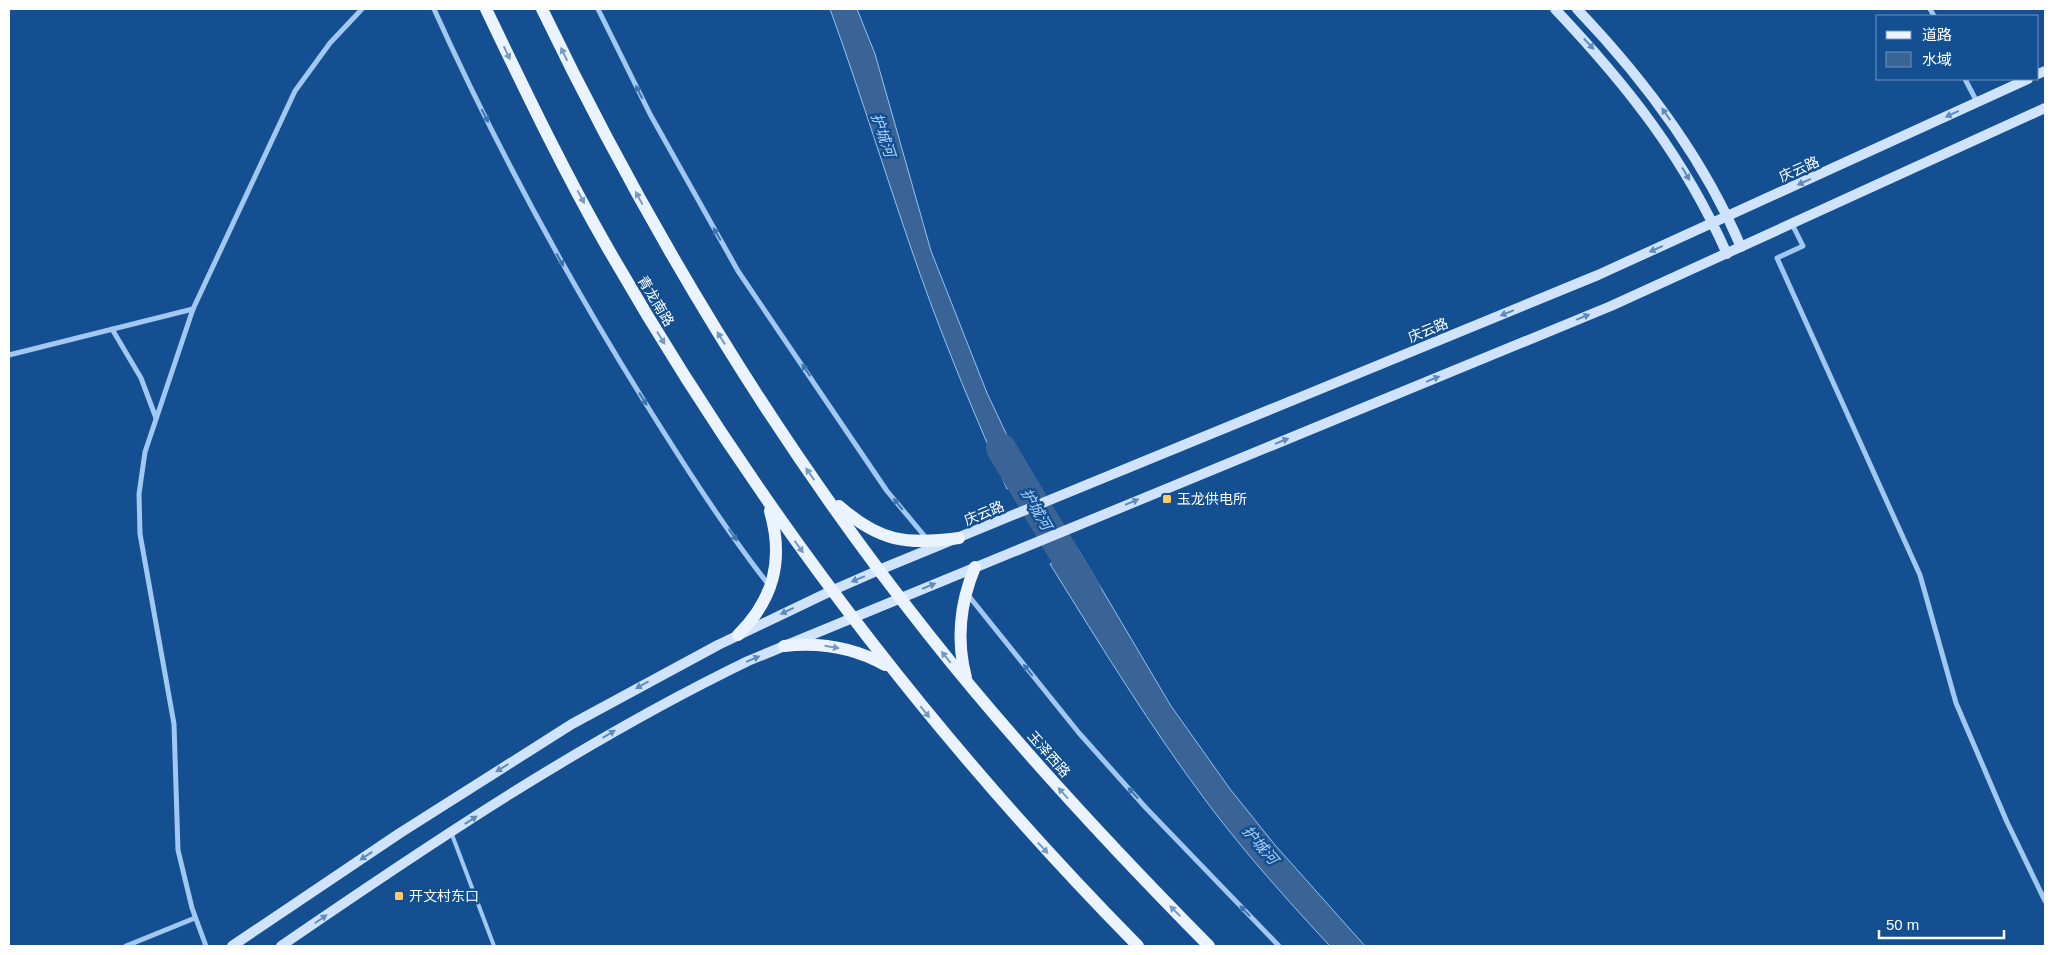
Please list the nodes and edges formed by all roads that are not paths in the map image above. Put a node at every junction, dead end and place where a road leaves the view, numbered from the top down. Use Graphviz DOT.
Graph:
graph roads {
  1 [pos="362,9"];
  2 [pos="434,9"];
  3 [pos="486,9"];
  4 [pos="542,9"];
  5 [pos="598,9"];
  6 [pos="1555,9"];
  7 [pos="1577,9"];
  8 [pos="1966,80"];
  9 [pos="2026,80"];
  10 [pos="1977,102"];
  11 [pos="2045,108"];
  12 [pos="1727,217"];
  13 [pos="1712,224"];
  14 [pos="1792,224"];
  15 [pos="1741,247"];
  16 [pos="1727,254"];
  17 [pos="192,309"];
  18 [pos="112,329"];
  19 [pos="9,355"];
  20 [pos="156,418"];
  21 [pos="754,483"];
  22 [pos="822,492"];
  23 [pos="958,538"];
  24 [pos="928,542"];
  25 [pos="975,567"];
  26 [pos="879,570"];
  27 [pos="770,587"];
  28 [pos="831,590"];
  29 [pos="966,592"];
  30 [pos="900,598"];
  31 [pos="852,618"];
  32 [pos="738,635"];
  33 [pos="784,646"];
  34 [pos="889,667"];
  35 [pos="968,683"];
  36 [pos="451,832"];
  37 [pos="2045,901"];
  38 [pos="195,918"];
  39 [pos="126,946"];
  40 [pos="206,946"];
  41 [pos="232,946"];
  42 [pos="281,946"];
  43 [pos="494,946"];
  44 [pos="1138,946"];
  45 [pos="1209,946"];
  46 [pos="1279,946"];
  1 -- 17 [label="street"];
  2 -- 27 [label="street, one-way"];
  3 -- 21 [label="main road, 青龙南路, one-way"];
  22 -- 4 [label="main road, one-way"];
  24 -- 5 [label="street, one-way"];
  6 -- 13 [label="main road, one-way"];
  12 -- 7 [label="main road, one-way"];
  8 -- 10 [label="street"];
  9 -- 10 [label="main road, 庆云路"];
  10 -- 12 [label="main road, 庆云路, one-way"];
  11 -- 14 [label="main road"];
  12 -- 13 [label="main road, 庆云路"];
  12 -- 15 [label="main road"];
  13 -- 16 [label="main road"];
  13 -- 23 [label="main road, 庆云路, one-way"];
  14 -- 15 [label="main road"];
  14 -- 37 [label="street"];
  15 -- 16 [label="main road"];
  25 -- 16 [label="main road, one-way"];
  17 -- 18 [label="street"];
  17 -- 20 [label="street"];
  18 -- 19 [label="street"];
  18 -- 20 [label="street"];
  20 -- 38 [label="street"];
  21 -- 27 [label="main road"];
  21 -- 28 [label="main road, 青龙南路, one-way"];
  22 -- 24 [label="main road"];
  22 -- 26 [label="main road"];
  23 -- 24 [label="main road"];
  23 -- 26 [label="main road, 庆云路"];
  25 -- 29 [label="main road"];
  30 -- 25 [label="main road, one-way"];
  26 -- 28 [label="main road, 庆云路, one-way"];
  26 -- 30 [label="main road, 玉泽西路"];
  27 -- 32 [label="main road"];
  28 -- 31 [label="main road"];
  28 -- 32 [label="main road, 庆云路, one-way"];
  29 -- 35 [label="main road"];
  46 -- 29 [label="street, one-way"];
  30 -- 31 [label="main road"];
  35 -- 30 [label="main road, 玉泽西路, one-way"];
  31 -- 33 [label="main road"];
  31 -- 34 [label="main road"];
  32 -- 41 [label="main road, 庆云路, one-way"];
  33 -- 34 [label="main road, one-way"];
  36 -- 33 [label="main road, one-way"];
  34 -- 44 [label="main road, one-way"];
  45 -- 35 [label="main road, 玉泽西路, one-way"];
  42 -- 36 [label="main road, one-way"];
  36 -- 43 [label="lane"];
  38 -- 39 [label="street"];
  38 -- 40 [label="street"];
}
